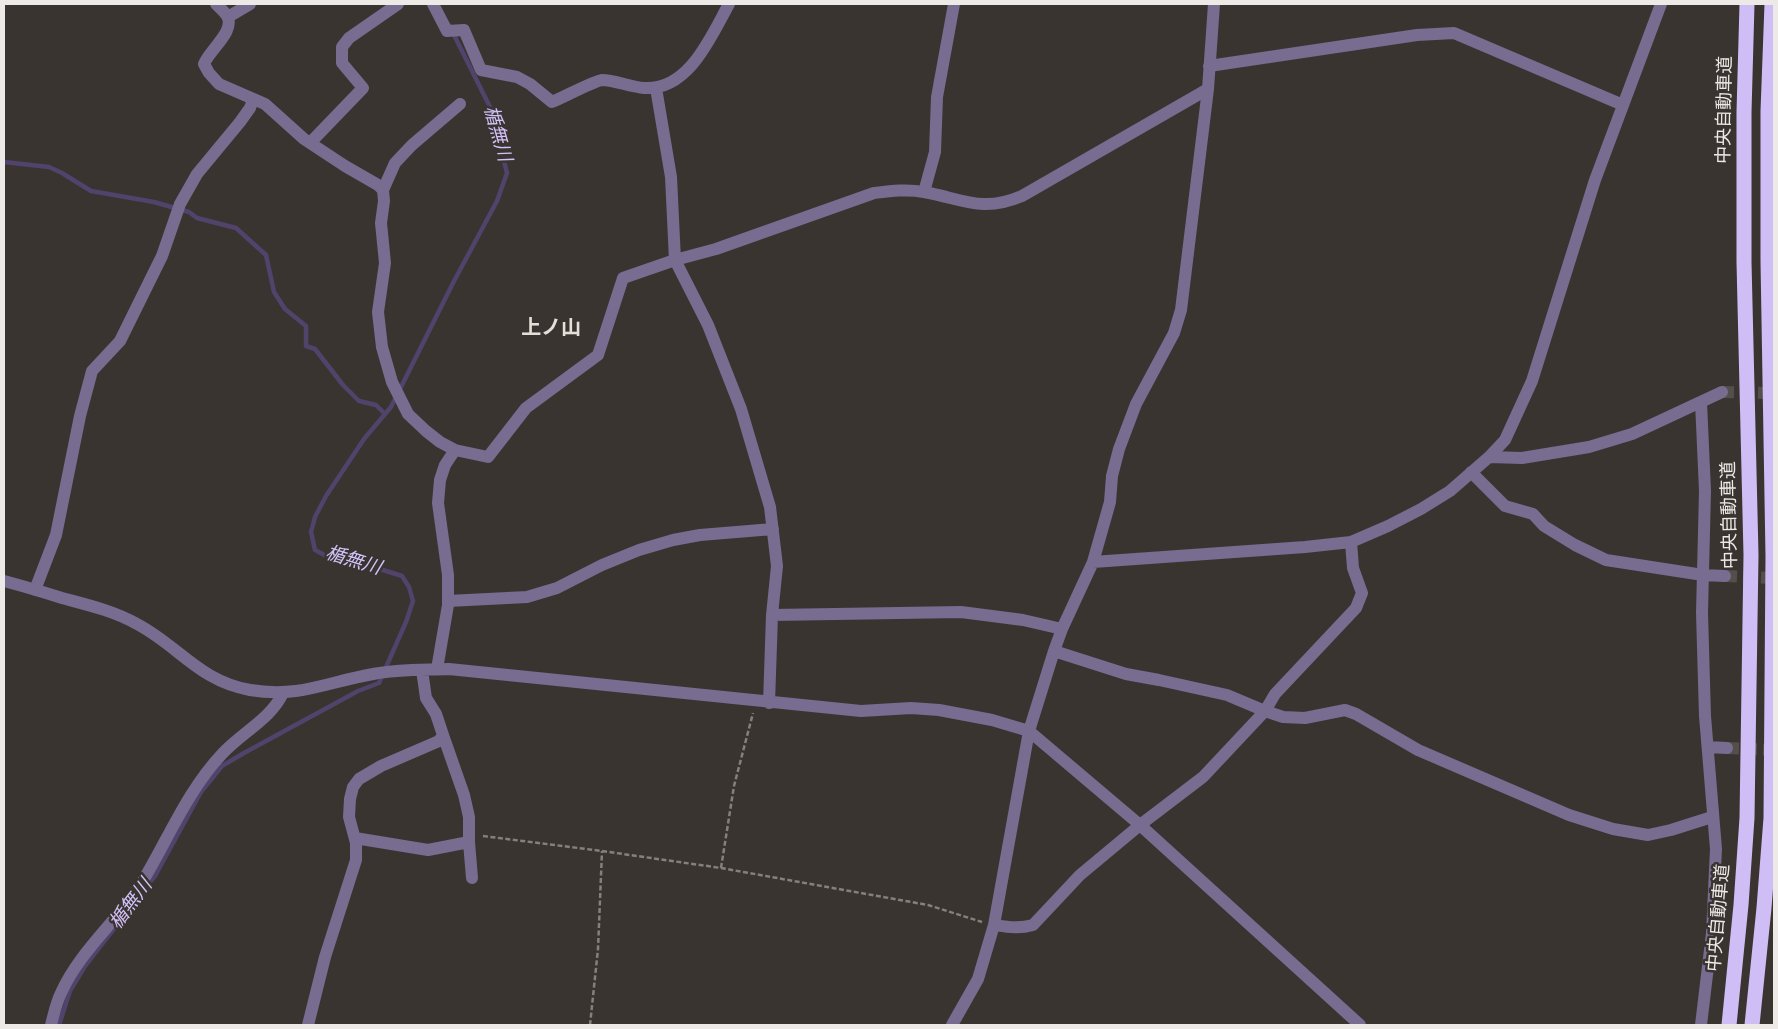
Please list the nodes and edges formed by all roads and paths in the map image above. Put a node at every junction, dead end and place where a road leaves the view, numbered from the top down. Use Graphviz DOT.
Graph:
graph roads {
  1 [pos="216,4"];
  2 [pos="250,4"];
  3 [pos="398,4"];
  4 [pos="433,4"];
  5 [pos="729,4"];
  6 [pos="954,4"];
  7 [pos="1214,4"];
  8 [pos="1661,4"];
  9 [pos="1747,4"];
  10 [pos="1772,4"];
  11 [pos="228,17"];
  12 [pos="1209,66"];
  13 [pos="656,88"];
  14 [pos="1208,89"];
  15 [pos="253,100"];
  16 [pos="460,104"];
  17 [pos="1623,106"];
  18 [pos="310,143"];
  19 [pos="383,190"];
  20 [pos="924,192"];
  21 [pos="675,260"];
  22 [pos="1722,392"];
  23 [pos="1701,402"];
  24 [pos="455,450"];
  25 [pos="1488,457"];
  26 [pos="1471,472"];
  27 [pos="772,529"];
  28 [pos="1351,542"];
  29 [pos="1093,562"];
  30 [pos="1703,575"];
  31 [pos="1725,576"];
  32 [pos="4,581"];
  33 [pos="35,590"];
  34 [pos="448,601"];
  35 [pos="772,615"];
  36 [pos="1062,629"];
  37 [pos="1054,651"];
  38 [pos="437,669"];
  39 [pos="422,670"];
  40 [pos="283,693"];
  41 [pos="756,701"];
  42 [pos="769,703"];
  43 [pos="1265,711"];
  44 [pos="1029,731"];
  45 [pos="442,735"];
  46 [pos="1708,748"];
  47 [pos="1727,748"];
  48 [pos="1712,817"];
  49 [pos="1140,825"];
  50 [pos="355,838"];
  51 [pos="469,839"];
  52 [pos="602,851"];
  53 [pos="721,868"];
  54 [pos="472,878"];
  55 [pos="994,925"];
  56 [pos="51,1025"];
  57 [pos="308,1025"];
  58 [pos="590,1025"];
  59 [pos="952,1025"];
  60 [pos="1360,1025"];
  61 [pos="1700,1025"];
  62 [pos="1729,1025"];
  63 [pos="1752,1025"];
  1 -- 11 [label="street"];
  2 -- 11 [label="street"];
  3 -- 18 [label="street"];
  4 -- 13 [label="street"];
  5 -- 13 [label="street"];
  6 -- 20 [label="street"];
  7 -- 12 [label="street"];
  8 -- 17 [label="street"];
  9 -- 62 [label="highway, 中央自動車道"];
  10 -- 63 [label="highway"];
  11 -- 15 [label="street"];
  12 -- 14 [label="street"];
  12 -- 17 [label="street"];
  13 -- 21 [label="street"];
  14 -- 20 [label="street"];
  14 -- 29 [label="street"];
  15 -- 18 [label="street"];
  15 -- 33 [label="street"];
  16 -- 19 [label="street"];
  17 -- 25 [label="street"];
  18 -- 19 [label="street"];
  19 -- 24 [label="street"];
  20 -- 21 [label="street"];
  21 -- 24 [label="street"];
  21 -- 27 [label="street"];
  22 -- 23 [label="street"];
  23 -- 25 [label="street"];
  23 -- 30 [label="street"];
  24 -- 34 [label="street"];
  25 -- 26 [label="street"];
  26 -- 28 [label="street"];
  26 -- 30 [label="street"];
  27 -- 34 [label="street"];
  27 -- 35 [label="street"];
  28 -- 29 [label="street"];
  28 -- 43 [label="street"];
  29 -- 36 [label="street"];
  30 -- 31 [label="street"];
  30 -- 46 [label="street"];
  32 -- 33 [label="street"];
  33 -- 40 [label="street"];
  34 -- 38 [label="street"];
  35 -- 36 [label="street"];
  35 -- 42 [label="street"];
  36 -- 37 [label="street"];
  37 -- 43 [label="street"];
  37 -- 44 [label="street"];
  38 -- 39 [label="street"];
  38 -- 41 [label="street"];
  39 -- 40 [label="street"];
  39 -- 45 [label="street"];
  40 -- 56 [label="street"];
  41 -- 42 [label="street"];
  41 -- 53 [label="path"];
  42 -- 44 [label="street"];
  43 -- 48 [label="street"];
  43 -- 49 [label="street"];
  44 -- 49 [label="street"];
  44 -- 55 [label="street"];
  45 -- 50 [label="street"];
  45 -- 51 [label="street"];
  46 -- 47 [label="street"];
  46 -- 48 [label="street"];
  48 -- 61 [label="street"];
  49 -- 55 [label="street"];
  49 -- 60 [label="street"];
  50 -- 51 [label="street"];
  50 -- 57 [label="street"];
  51 -- 52 [label="path"];
  51 -- 54 [label="street"];
  52 -- 53 [label="path"];
  52 -- 58 [label="path"];
  53 -- 55 [label="path"];
  55 -- 59 [label="street"];
}
